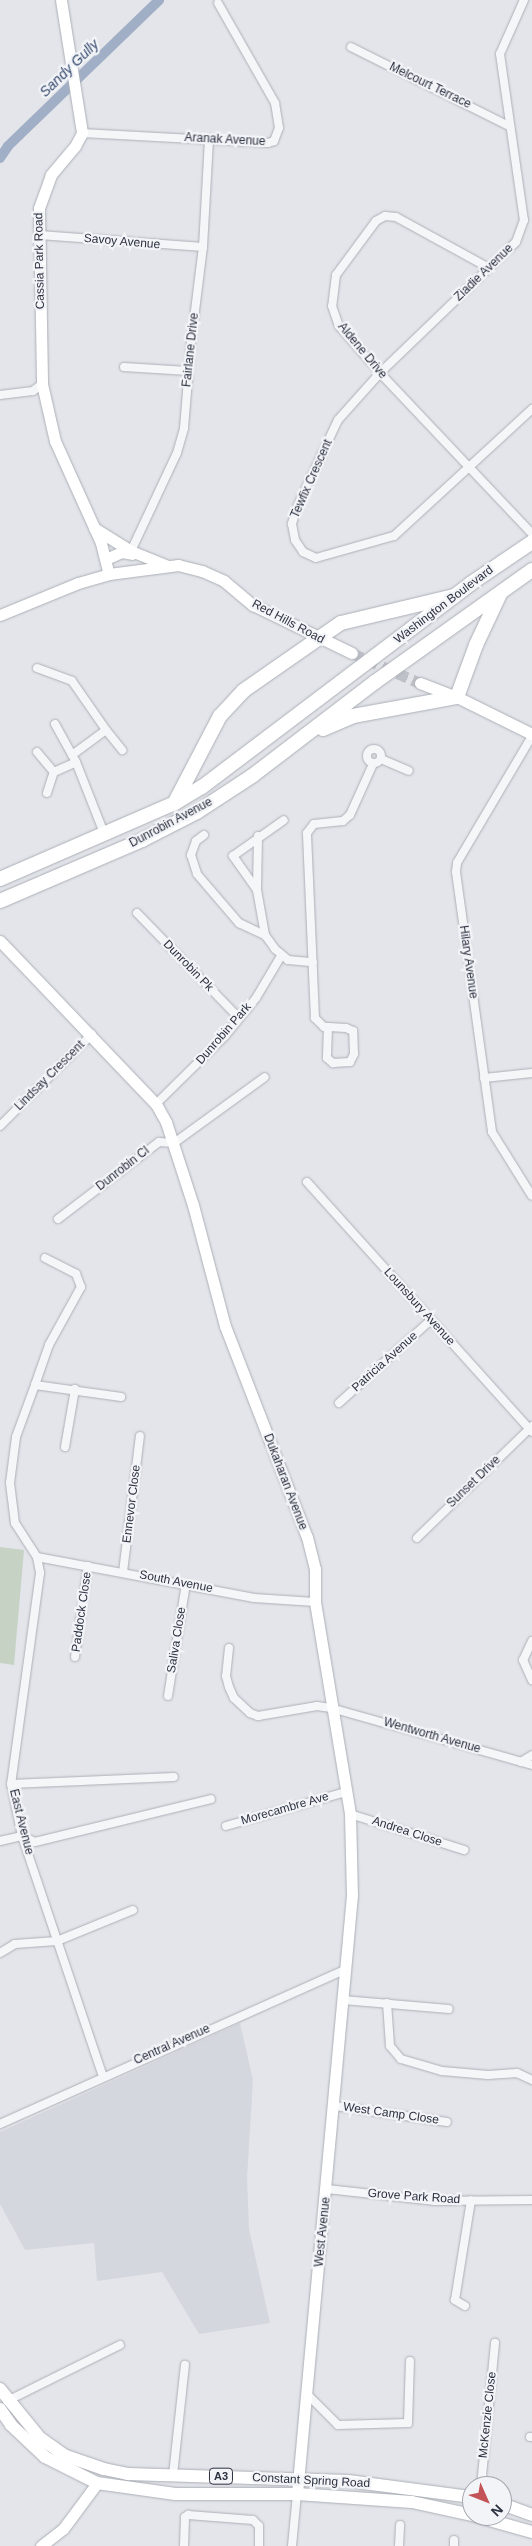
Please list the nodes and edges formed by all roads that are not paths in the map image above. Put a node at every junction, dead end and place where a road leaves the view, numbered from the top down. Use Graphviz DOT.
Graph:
graph roads {
  1 [pos="61,0"];
  2 [pos="522,1"];
  3 [pos="218,3"];
  4 [pos="351,47"];
  5 [pos="508,126"];
  6 [pos="82,133"];
  7 [pos="209,139"];
  8 [pos="40,235"];
  9 [pos="203,247"];
  10 [pos="489,268"];
  11 [pos="124,367"];
  12 [pos="188,371"];
  13 [pos="380,373"];
  14 [pos="42,384"];
  15 [pos="0,395"];
  16 [pos="532,409"];
  17 [pos="469,468"];
  18 [pos="93,527"];
  19 [pos="532,534"];
  20 [pos="532,542"];
  21 [pos="131,551"];
  22 [pos="106,559"];
  23 [pos="166,566"];
  24 [pos="135,570"];
  25 [pos="532,570"];
  26 [pos="109,574"];
  27 [pos="500,593"];
  28 [pos="456,595"];
  29 [pos="0,615"];
  30 [pos="318,639"];
  31 [pos="352,653"];
  32 [pos="36,668"];
  33 [pos="357,669"];
  34 [pos="375,682"];
  35 [pos="420,683"];
  36 [pos="457,697"];
  37 [pos="55,724"];
  38 [pos="106,730"];
  39 [pos="532,735"];
  40 [pos="299,740"];
  41 [pos="122,750"];
  42 [pos="37,752"];
  43 [pos="74,759"];
  44 [pos="409,771"];
  45 [pos="54,772"];
  46 [pos="47,793"];
  47 [pos="175,803"];
  48 [pos="284,820"];
  49 [pos="104,833"];
  50 [pos="204,835"];
  51 [pos="258,836"];
  52 [pos="0,879"];
  53 [pos="257,890"];
  54 [pos="0,901"];
  55 [pos="137,913"];
  56 [pos="265,935"];
  57 [pos="0,941"];
  58 [pos="281,956"];
  59 [pos="313,962"];
  60 [pos="239,1018"];
  61 [pos="328,1027"];
  62 [pos="92,1034"];
  63 [pos="532,1073"];
  64 [pos="265,1077"];
  65 [pos="484,1078"];
  66 [pos="156,1104"];
  67 [pos="0,1126"];
  68 [pos="174,1142"];
  69 [pos="307,1182"];
  70 [pos="532,1196"];
  71 [pos="58,1219"];
  72 [pos="45,1258"];
  73 [pos="430,1320"];
  74 [pos="35,1385"];
  75 [pos="74,1389"];
  76 [pos="120,1397"];
  77 [pos="339,1403"];
  78 [pos="531,1429"];
  79 [pos="140,1436"];
  80 [pos="65,1447"];
  81 [pos="417,1538"];
  82 [pos="37,1557"];
  83 [pos="88,1566"];
  84 [pos="123,1572"];
  85 [pos="186,1584"];
  86 [pos="315,1602"];
  87 [pos="532,1641"];
  88 [pos="229,1648"];
  89 [pos="75,1658"];
  90 [pos="532,1680"];
  91 [pos="168,1696"];
  92 [pos="331,1708"];
  93 [pos="532,1755"];
  94 [pos="521,1762"];
  95 [pos="532,1765"];
  96 [pos="174,1777"];
  97 [pos="11,1784"];
  98 [pos="345,1792"];
  99 [pos="211,1799"];
  100 [pos="350,1814"];
  101 [pos="226,1826"];
  102 [pos="22,1836"];
  103 [pos="0,1840"];
  104 [pos="464,1850"];
  105 [pos="133,1910"];
  106 [pos="57,1941"];
  107 [pos="0,1953"];
  108 [pos="344,1970"];
  109 [pos="343,2000"];
  110 [pos="387,2003"];
  111 [pos="450,2009"];
  112 [pos="103,2077"];
  113 [pos="532,2080"];
  114 [pos="335,2106"];
  115 [pos="447,2122"];
  116 [pos="0,2124"];
  117 [pos="327,2189"];
  118 [pos="471,2200"];
  119 [pos="532,2200"];
  120 [pos="465,2306"];
  121 [pos="496,2343"];
  122 [pos="120,2345"];
  123 [pos="410,2361"];
  124 [pos="185,2365"];
  125 [pos="0,2389"];
  126 [pos="307,2394"];
  127 [pos="4,2405"];
  128 [pos="173,2475"];
  129 [pos="482,2476"];
  130 [pos="298,2478"];
  131 [pos="97,2483"];
  132 [pos="297,2494"];
  133 [pos="462,2496"];
  134 [pos="512,2508"];
  135 [pos="462,2513"];
  136 [pos="532,2515"];
  137 [pos="400,2525"];
  138 [pos="510,2526"];
  139 [pos="532,2532"];
  140 [pos="41,2546"];
  141 [pos="184,2546"];
  142 [pos="259,2546"];
  143 [pos="292,2546"];
  144 [pos="398,2546"];
  1 -- 6 [label="street"];
  2 -- 5 [label="street, Ziadie Avenue"];
  3 -- 7 [label="street, Aranak Avenue"];
  4 -- 5 [label="street, Melcourt Terrace"];
  5 -- 10 [label="street, Ziadie Avenue"];
  6 -- 7 [label="street, Aranak Avenue"];
  6 -- 8 [label="street, Cassia Park Road"];
  7 -- 9 [label="street, Fairlane Drive"];
  8 -- 9 [label="street, Savoy Avenue"];
  8 -- 14 [label="street, Cassia Park Road"];
  9 -- 12 [label="street, Fairlane Drive"];
  10 -- 13 [label="street, Ziadie Avenue"];
  10 -- 13 [label="street, Aldene Drive"];
  11 -- 12 [label="street"];
  12 -- 21 [label="street, Fairlane Drive"];
  13 -- 17 [label="street, Aldene Drive"];
  13 -- 17 [label="street, Tewfix Crescent"];
  14 -- 15 [label="street"];
  14 -- 18 [label="street, Cassia Park Road"];
  16 -- 17 [label="street, Tewfix Crescent"];
  17 -- 19 [label="street, Aldene Drive"];
  18 -- 21 [label="street"];
  18 -- 22 [label="street, Cassia Park Road"];
  20 -- 28 [label="highway, Washington Boulevard"];
  21 -- 22 [label="street"];
  21 -- 23 [label="street"];
  21 -- 24 [label="street"];
  22 -- 26 [label="street, Cassia Park Road"];
  23 -- 24 [label="street, Red Hills Road"];
  23 -- 30 [label="street, Red Hills Road"];
  24 -- 26 [label="street, Red Hills Road"];
  25 -- 27 [label="highway, Washington Boulevard"];
  26 -- 29 [label="street, Red Hills Road"];
  27 -- 34 [label="highway, Washington Boulevard"];
  27 -- 36 [label="highway"];
  28 -- 30 [label="highway"];
  28 -- 33 [label="highway, Washington Boulevard"];
  30 -- 31 [label="street, Red Hills Road"];
  30 -- 47 [label="highway"];
  32 -- 38 [label="street"];
  33 -- 47 [label="highway, Dunrobin Avenue"];
  34 -- 40 [label="highway, Dunrobin Avenue"];
  35 -- 36 [label="street"];
  36 -- 39 [label="street"];
  36 -- 40 [label="highway"];
  37 -- 43 [label="street"];
  38 -- 41 [label="street"];
  38 -- 43 [label="street"];
  39 -- 65 [label="street, Hilary Avenue"];
  40 -- 54 [label="highway, Dunrobin Avenue"];
  42 -- 45 [label="street"];
  43 -- 45 [label="street"];
  43 -- 49 [label="street"];
  44 -- 59 [label="street"];
  45 -- 46 [label="street"];
  47 -- 49 [label="highway, Dunrobin Avenue"];
  48 -- 51 [label="street"];
  49 -- 52 [label="highway, Dunrobin Avenue"];
  50 -- 56 [label="street"];
  51 -- 53 [label="street"];
  51 -- 53 [label="street"];
  53 -- 56 [label="street"];
  55 -- 60 [label="street, Dunrobin Pk"];
  56 -- 58 [label="street"];
  57 -- 62 [label="street, Lindsay Crescent"];
  58 -- 59 [label="street"];
  58 -- 60 [label="street, Dunrobin Park"];
  59 -- 61 [label="street"];
  60 -- 66 [label="street, Dunrobin Park"];
  61 -- 61 [label="street"];
  62 -- 66 [label="street, Dukaharan Avenue"];
  62 -- 67 [label="street, Lindsay Crescent"];
  63 -- 65 [label="street"];
  64 -- 68 [label="street, Dunrobin Cl"];
  65 -- 70 [label="street, Hilary Avenue"];
  66 -- 68 [label="street, Dukaharan Avenue"];
  68 -- 71 [label="street, Dunrobin Cl"];
  68 -- 86 [label="street, Dukaharan Avenue"];
  69 -- 73 [label="street, Lounsbury Avenue"];
  72 -- 74 [label="street"];
  73 -- 77 [label="street, Patricia Avenue"];
  73 -- 78 [label="street, Lounsbury Avenue"];
  74 -- 75 [label="street"];
  74 -- 82 [label="street"];
  75 -- 76 [label="street"];
  75 -- 80 [label="street"];
  78 -- 81 [label="street, Sunset Drive"];
  79 -- 84 [label="street, Ennevor Close"];
  82 -- 83 [label="street, South Avenue"];
  82 -- 97 [label="street, East Avenue"];
  83 -- 84 [label="street, South Avenue"];
  83 -- 89 [label="street, Paddock Close"];
  84 -- 85 [label="street, South Avenue"];
  85 -- 86 [label="street, South Avenue"];
  85 -- 91 [label="street, Saliva Close"];
  86 -- 92 [label="street, Dukaharan Avenue"];
  87 -- 90 [label="street"];
  88 -- 92 [label="street, Wentworth Avenue"];
  92 -- 94 [label="street, Wentworth Avenue"];
  92 -- 98 [label="street, Dukaharan Avenue"];
  93 -- 94 [label="street"];
  94 -- 95 [label="street, Wentworth Avenue"];
  96 -- 97 [label="street"];
  97 -- 102 [label="street, East Avenue"];
  98 -- 100 [label="street, Dukaharan Avenue"];
  98 -- 101 [label="street, Morecambre Ave"];
  99 -- 102 [label="street"];
  100 -- 104 [label="street, Andrea Close"];
  100 -- 108 [label="street, Dukaharan Avenue"];
  102 -- 103 [label="street"];
  102 -- 106 [label="street, East Avenue"];
  105 -- 106 [label="street"];
  106 -- 107 [label="street"];
  106 -- 112 [label="street, East Avenue"];
  108 -- 109 [label="street, West Avenue"];
  108 -- 112 [label="street, Central Avenue"];
  109 -- 110 [label="street"];
  109 -- 114 [label="street, West Avenue"];
  110 -- 111 [label="street"];
  110 -- 113 [label="street"];
  112 -- 116 [label="street, Central Avenue"];
  114 -- 115 [label="street, West Camp Close"];
  114 -- 117 [label="street, West Avenue"];
  117 -- 118 [label="street, Grove Park Road"];
  117 -- 126 [label="street, West Avenue"];
  118 -- 119 [label="street, Grove Park Road"];
  118 -- 120 [label="street"];
  121 -- 129 [label="street, McKenzie Close"];
  122 -- 127 [label="street"];
  123 -- 126 [label="street"];
  124 -- 128 [label="street"];
  125 -- 127 [label="main road, Constant Spring Road / A3"];
  126 -- 130 [label="street, West Avenue"];
  127 -- 128 [label="main road, Constant Spring Road / A3"];
  127 -- 131 [label="main road, Constant Spring Road / A3"];
  128 -- 130 [label="main road, Constant Spring Road / A3"];
  130 -- 132 [label="street, West Avenue"];
  130 -- 133 [label="main road, Constant Spring Road / A3"];
  131 -- 132 [label="main road, Constant Spring Road / A3"];
  131 -- 140 [label="street"];
  132 -- 135 [label="main road, Constant Spring Road / A3"];
  132 -- 143 [label="street"];
  134 -- 136 [label="main road"];
  137 -- 144 [label="street"];
  138 -- 139 [label="main road, Constant Spring Road / A3"];
  141 -- 142 [label="street"];
}
